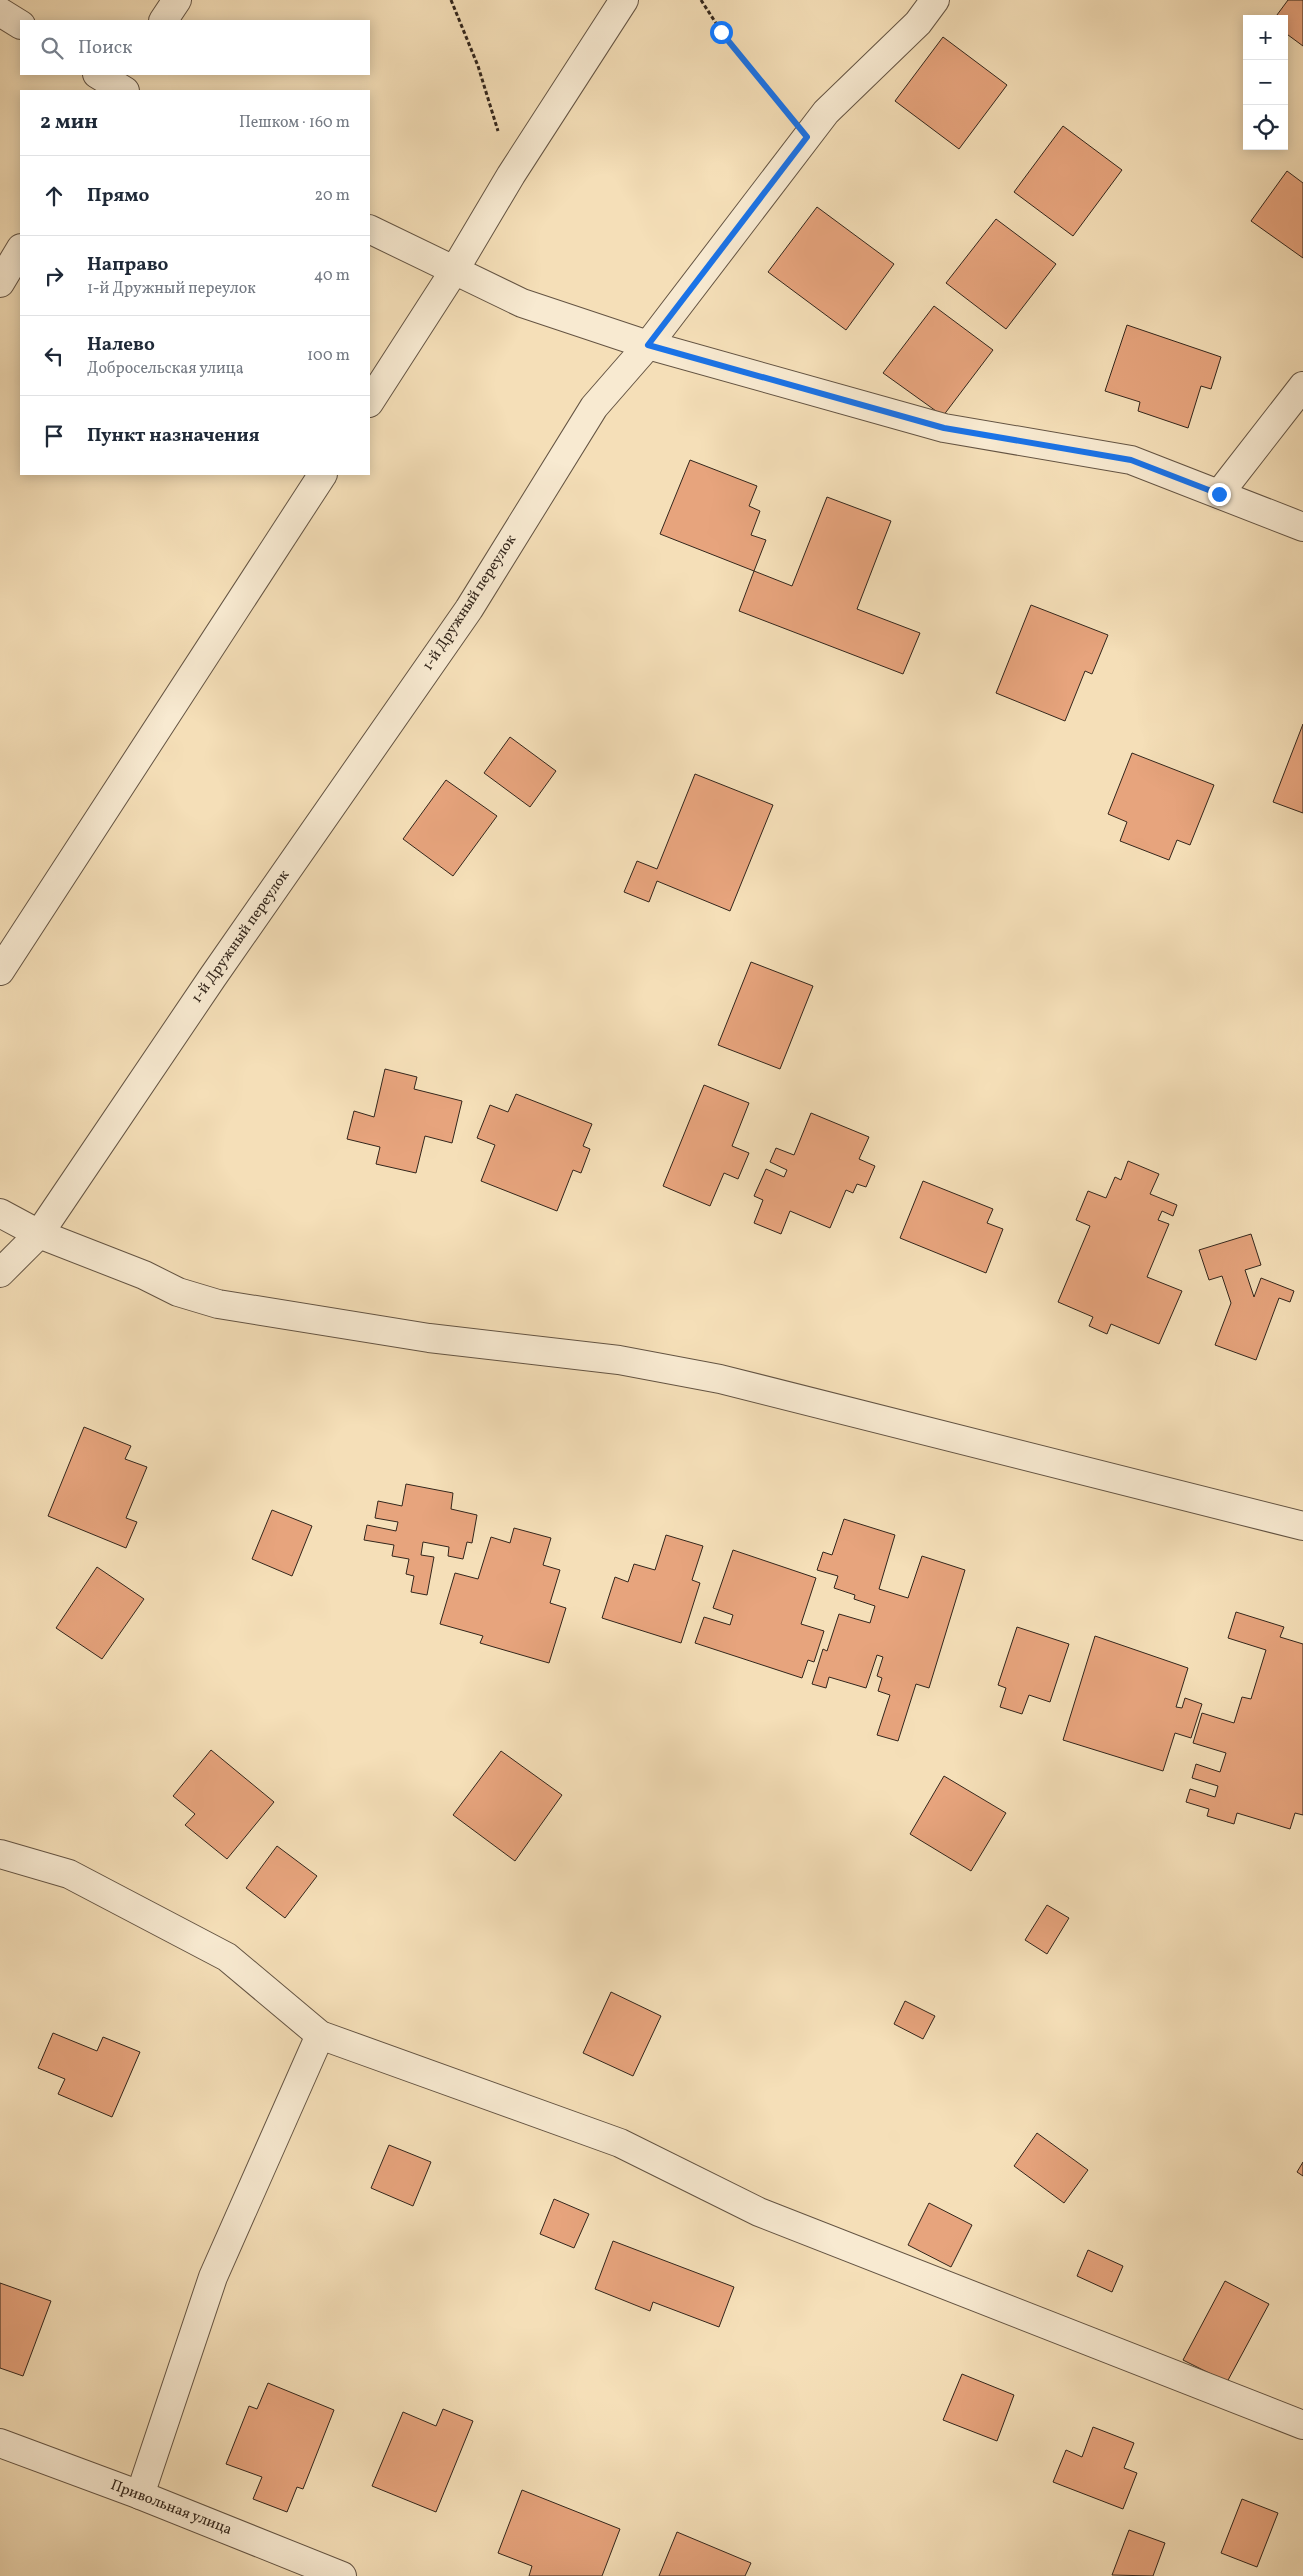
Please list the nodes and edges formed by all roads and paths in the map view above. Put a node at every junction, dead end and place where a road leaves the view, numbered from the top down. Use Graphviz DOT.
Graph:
graph roads {
  1 [pos="177,0"];
  2 [pos="451,0"];
  3 [pos="624,0"];
  4 [pos="701,0"];
  5 [pos="935,0"];
  6 [pos="0,12"];
  7 [pos="164,20"];
  8 [pos="20,24"];
  9 [pos="99,75"];
  10 [pos="123,86"];
  11 [pos="807,137"];
  12 [pos="511,175"];
  13 [pos="370,229"];
  14 [pos="20,250"];
  15 [pos="454,271"];
  16 [pos="0,283"];
  17 [pos="648,345"];
  18 [pos="1303,386"];
  19 [pos="370,401"];
  20 [pos="322,475"];
  21 [pos="1219,494"];
  22 [pos="1303,527"];
  23 [pos="0,971"];
  24 [pos="0,1213"];
  25 [pos="39,1234"];
  26 [pos="0,1273"];
  27 [pos="1303,1526"];
  28 [pos="0,1854"];
  29 [pos="320,2035"];
  30 [pos="1303,2425"];
  31 [pos="0,2443"];
  32 [pos="140,2495"];
  33 [pos="342,2576"];
  1 -- 7 [label="street"];
  2 -- 12 [label="path"];
  3 -- 12 [label="street"];
  4 -- 11 [label="path"];
  5 -- 11 [label="street, 1-й Дружный переулок"];
  6 -- 8 [label="street"];
  9 -- 10 [label="street"];
  11 -- 17 [label="street, 1-й Дружный переулок"];
  12 -- 15 [label="street"];
  13 -- 15 [label="street"];
  14 -- 16 [label="street"];
  15 -- 17 [label="street"];
  15 -- 19 [label="street"];
  17 -- 21 [label="street"];
  17 -- 25 [label="street, 1-й Дружный переулок"];
  18 -- 21 [label="street"];
  20 -- 23 [label="street"];
  21 -- 22 [label="street"];
  24 -- 25 [label="street"];
  25 -- 26 [label="street, 1-й Дружный переулок"];
  25 -- 27 [label="street"];
  28 -- 29 [label="street"];
  29 -- 30 [label="street"];
  29 -- 32 [label="street"];
  31 -- 32 [label="street, Привольная улица"];
  32 -- 33 [label="street, Привольная улица"];
}
